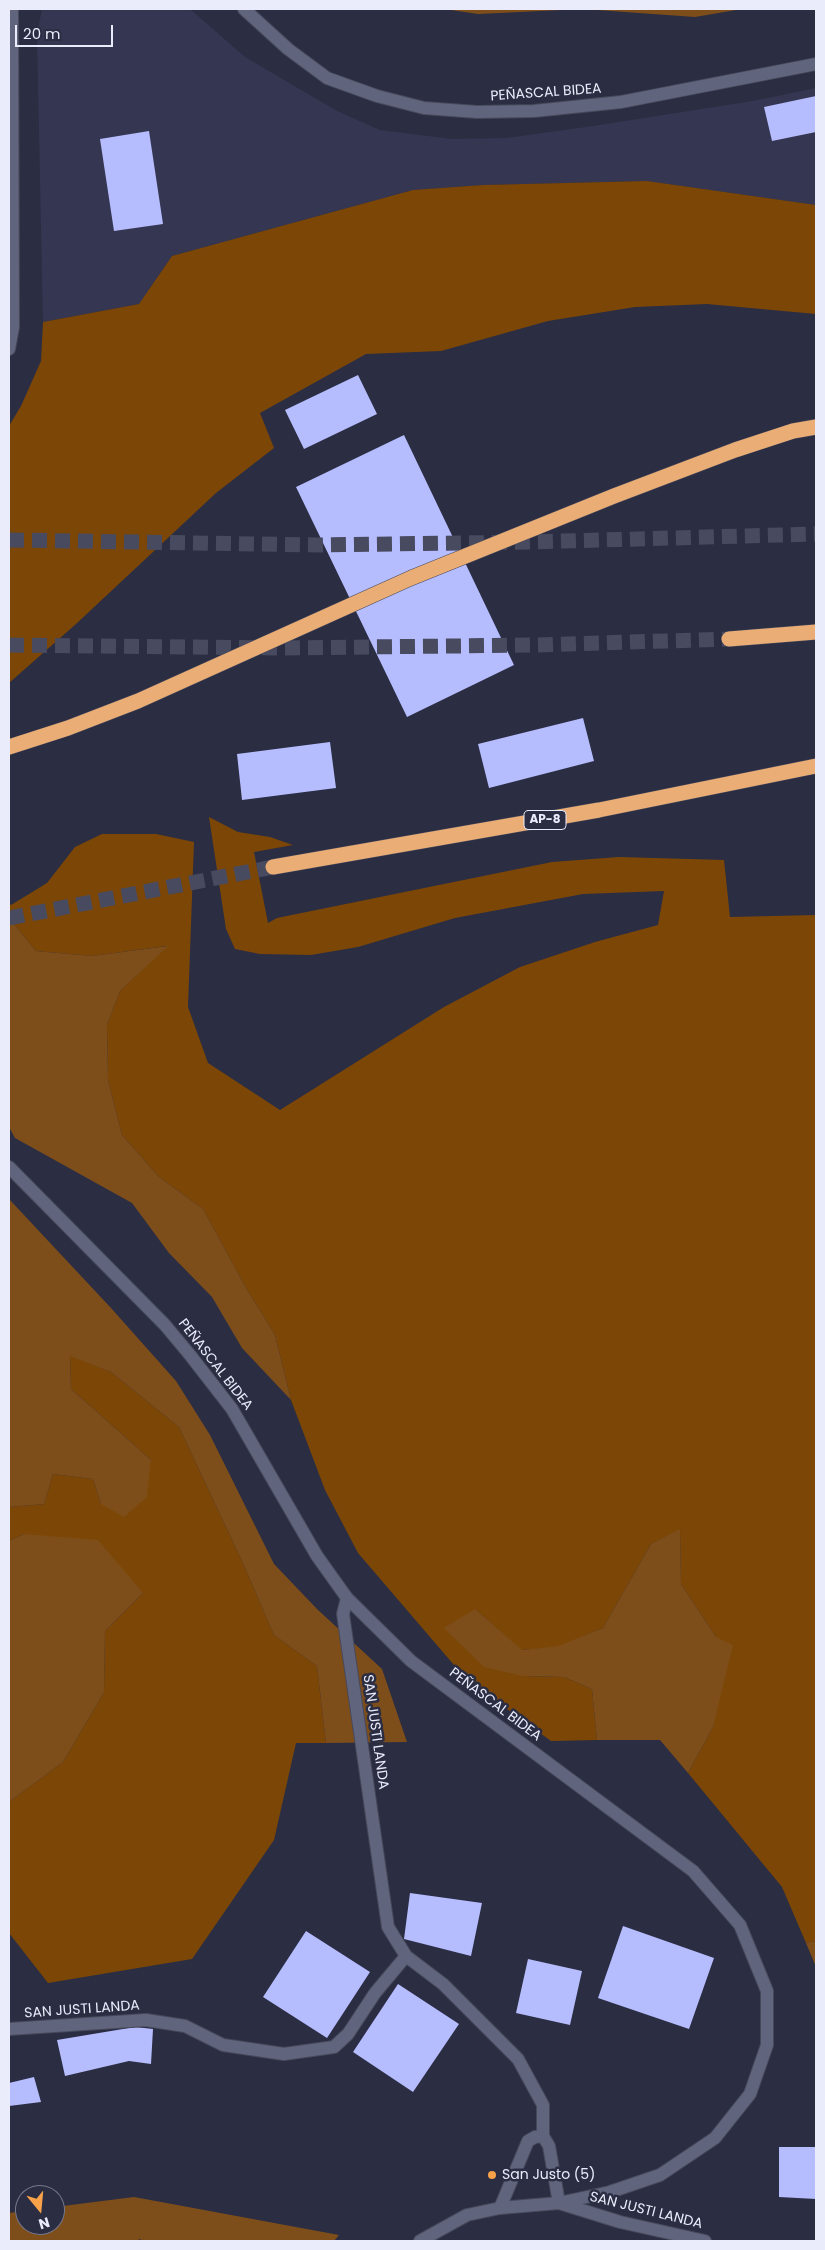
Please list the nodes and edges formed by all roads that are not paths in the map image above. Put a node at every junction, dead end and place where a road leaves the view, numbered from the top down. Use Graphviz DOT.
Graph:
graph roads {
  1 [pos="12,9"];
  2 [pos="244,9"];
  3 [pos="816,64"];
  4 [pos="9,349"];
  5 [pos="816,427"];
  6 [pos="816,632"];
  7 [pos="729,639"];
  8 [pos="9,747"];
  9 [pos="816,766"];
  10 [pos="273,867"];
  11 [pos="9,1167"];
  12 [pos="347,1598"];
  13 [pos="406,1956"];
  14 [pos="9,2029"];
  15 [pos="543,2136"];
  16 [pos="559,2203"];
  17 [pos="500,2208"];
  18 [pos="420,2241"];
  19 [pos="705,2241"];
  1 -- 4 [label="street"];
  2 -- 3 [label="street, PEÑASCAL BIDEA"];
  5 -- 8 [label="highway"];
  6 -- 7 [label="highway"];
  9 -- 10 [label="highway, AP-8"];
  11 -- 12 [label="street, PEÑASCAL BIDEA"];
  12 -- 13 [label="street, SAN JUSTI LANDA"];
  12 -- 16 [label="street, PEÑASCAL BIDEA"];
  13 -- 14 [label="street, SAN JUSTI LANDA"];
  13 -- 15 [label="street, SAN JUSTI LANDA"];
  15 -- 16 [label="street, SAN JUSTI LANDA"];
  15 -- 17 [label="street"];
  16 -- 17 [label="street"];
  16 -- 19 [label="street, SAN JUSTI LANDA"];
  17 -- 18 [label="street"];
}
